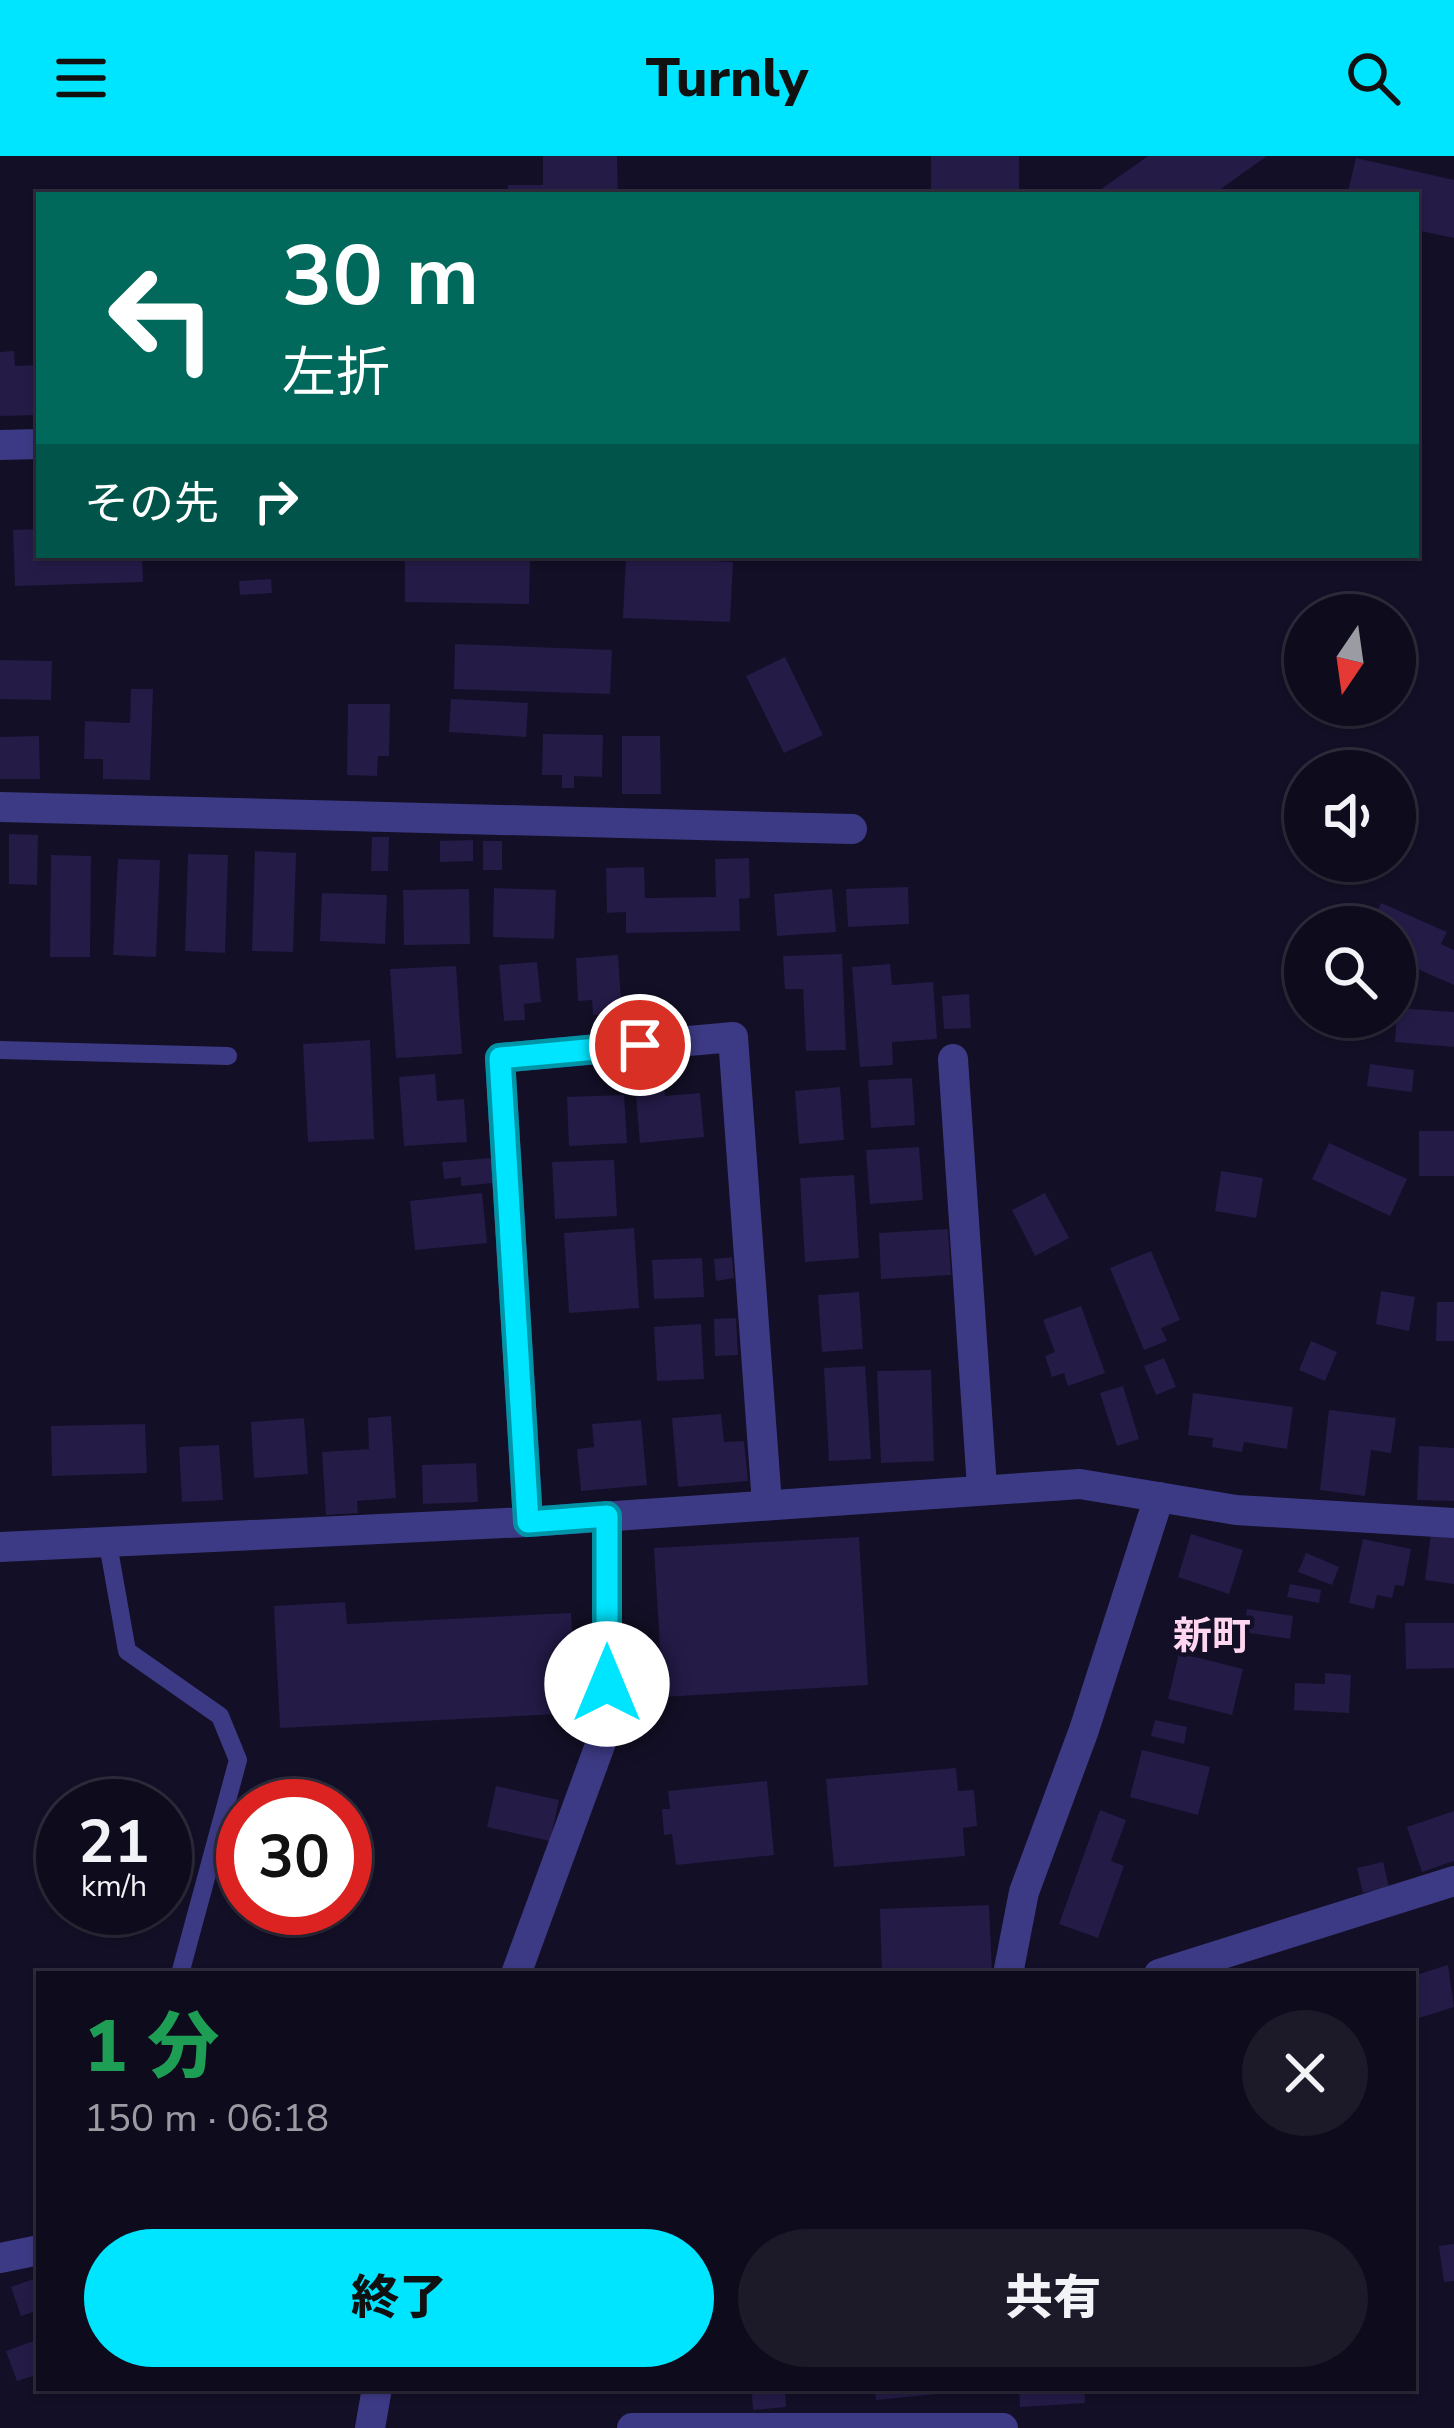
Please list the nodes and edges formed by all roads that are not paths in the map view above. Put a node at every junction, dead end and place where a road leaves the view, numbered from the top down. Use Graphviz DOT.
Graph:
graph roads {
  1 [pos="36,443"];
  2 [pos="0,446"];
  3 [pos="0,807"];
  4 [pos="852,830"];
  5 [pos="0,1050"];
  6 [pos="228,1056"];
  7 [pos="952,1059"];
  8 [pos="982,1487"];
  9 [pos="1159,1497"];
  10 [pos="767,1504"];
  11 [pos="607,1516"];
  12 [pos="528,1522"];
  13 [pos="1454,1523"];
  14 [pos="108,1544"];
  15 [pos="0,1547"];
  16 [pos="1454,1881"];
  17 [pos="181,1971"];
  18 [pos="517,1971"];
  19 [pos="1009,1971"];
  20 [pos="1169,1971"];
  21 [pos="36,2251"];
  22 [pos="0,2258"];
  23 [pos="376,2391"];
  24 [pos="1002,2426"];
  25 [pos="370,2428"];
  26 [pos="632,2428"];
  27 [pos="1035,2428"];
  1 -- 2 [label="street"];
  3 -- 4 [label="street"];
  5 -- 6 [label="lane"];
  7 -- 8 [label="street"];
  8 -- 9 [label="street"];
  8 -- 10 [label="street"];
  9 -- 13 [label="street"];
  9 -- 19 [label="street"];
  10 -- 11 [label="street"];
  10 -- 12 [label="street"];
  11 -- 12 [label="street"];
  11 -- 18 [label="street"];
  12 -- 14 [label="street"];
  14 -- 15 [label="street"];
  14 -- 17 [label="lane"];
  16 -- 20 [label="street"];
  21 -- 22 [label="street"];
  23 -- 25 [label="street"];
  24 -- 26 [label="street"];
  24 -- 27 [label="street"];
}
